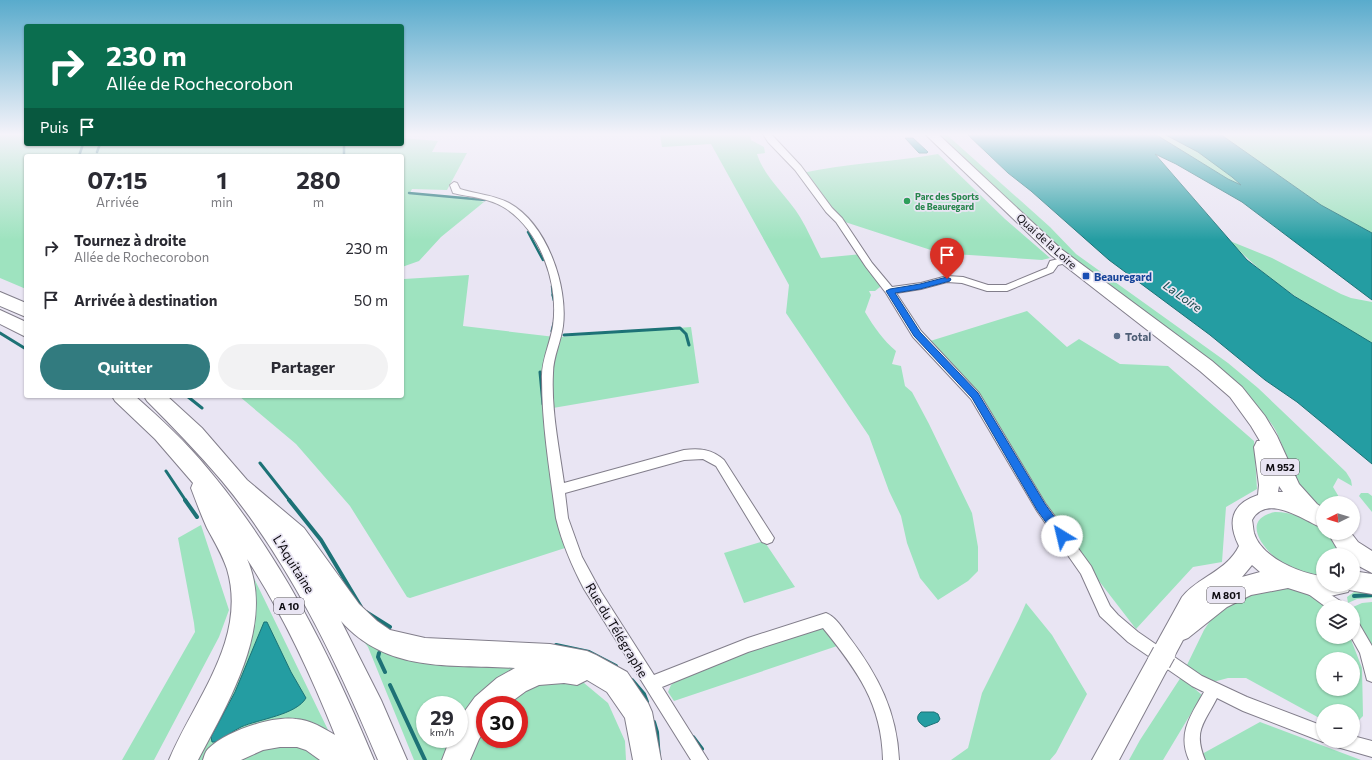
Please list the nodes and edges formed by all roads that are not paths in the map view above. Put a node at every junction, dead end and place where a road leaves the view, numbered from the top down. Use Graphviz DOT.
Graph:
graph roads {
  1 [pos="799,169"];
  2 [pos="967,169"];
  3 [pos="454,185"];
  4 [pos="1060,262"];
  5 [pos="889,290"];
  6 [pos="0,298"];
  7 [pos="24,309"];
  8 [pos="0,316"];
  9 [pos="24,329"];
  10 [pos="124,398"];
  11 [pos="156,398"];
  12 [pos="1258,421"];
  13 [pos="193,466"];
  14 [pos="241,487"];
  15 [pos="559,489"];
  16 [pos="1268,500"];
  17 [pos="1316,514"];
  18 [pos="767,538"];
  19 [pos="1250,545"];
  20 [pos="1360,558"];
  21 [pos="1372,563"];
  22 [pos="1297,582"];
  23 [pos="1372,584"];
  24 [pos="1342,593"];
  25 [pos="1360,639"];
  26 [pos="1166,650"];
  27 [pos="1372,675"];
  28 [pos="651,684"];
  29 [pos="1214,689"];
  30 [pos="496,696"];
  31 [pos="476,720"];
  32 [pos="1316,731"];
  33 [pos="1360,746"];
  34 [pos="1372,749"];
  35 [pos="183,760"];
  36 [pos="217,760"];
  37 [pos="338,760"];
  38 [pos="360,760"];
  39 [pos="393,760"];
  40 [pos="456,760"];
  41 [pos="637,760"];
  42 [pos="647,760"];
  43 [pos="700,760"];
  44 [pos="891,760"];
  45 [pos="1105,760"];
  46 [pos="1197,760"];
  1 -- 5 [label="street"];
  2 -- 4 [label="main road, Quai de la Loire / M 952"];
  3 -- 15 [label="street, Rue du Télégraphe"];
  4 -- 5 [label="street"];
  4 -- 12 [label="main road, Quai de la Loire / M 952"];
  5 -- 29 [label="street"];
  6 -- 7 [label="highway"];
  8 -- 9 [label="highway"];
  10 -- 13 [label="highway, A 10"];
  11 -- 14 [label="highway, L'Aquitaine / A 10"];
  12 -- 16 [label="main road, M 952"];
  12 -- 17 [label="main road, M 952"];
  13 -- 35 [label="highway"];
  13 -- 38 [label="highway, A 10"];
  14 -- 39 [label="highway, L'Aquitaine / A 10"];
  14 -- 42 [label="highway"];
  15 -- 18 [label="street"];
  15 -- 28 [label="street, Rue du Télégraphe"];
  16 -- 17 [label="main road"];
  16 -- 19 [label="main road"];
  19 -- 22 [label="main road"];
  19 -- 26 [label="main road, M 801"];
  20 -- 21 [label="main road"];
  22 -- 24 [label="main road"];
  22 -- 26 [label="main road, M 801"];
  23 -- 24 [label="main road"];
  25 -- 27 [label="street"];
  26 -- 45 [label="main road, M 801"];
  28 -- 43 [label="street, Rue du Télégraphe"];
  28 -- 44 [label="street"];
  29 -- 32 [label="street"];
  29 -- 46 [label="street"];
  30 -- 41 [label="highway"];
  31 -- 40 [label="highway"];
  33 -- 34 [label="street"];
  36 -- 37 [label="highway"];
}
